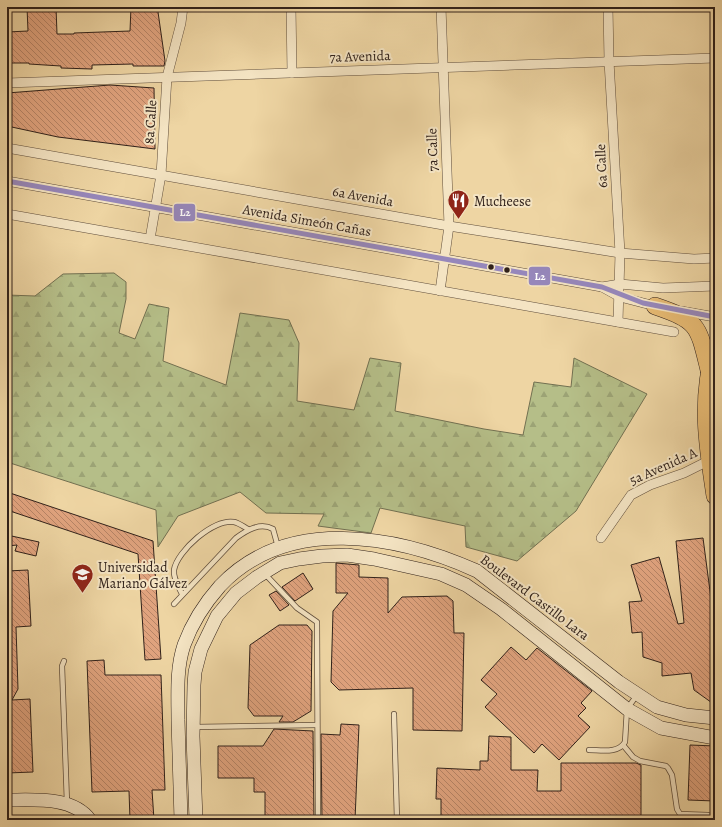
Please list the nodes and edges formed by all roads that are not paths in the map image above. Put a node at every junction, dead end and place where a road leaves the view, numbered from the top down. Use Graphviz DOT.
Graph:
graph roads {
  1 [pos="183,7"];
  2 [pos="291,7"];
  3 [pos="441,7"];
  4 [pos="608,7"];
  5 [pos="715,58"];
  6 [pos="609,61"];
  7 [pos="443,67"];
  8 [pos="292,73"];
  9 [pos="167,77"];
  10 [pos="7,83"];
  11 [pos="7,148"];
  12 [pos="161,175"];
  13 [pos="7,181"];
  14 [pos="155,208"];
  15 [pos="7,214"];
  16 [pos="449,226"];
  17 [pos="150,239"];
  18 [pos="620,253"];
  19 [pos="445,258"];
  20 [pos="715,258"];
  21 [pos="620,284"];
  22 [pos="715,286"];
  23 [pos="602,287"];
  24 [pos="440,291"];
  25 [pos="620,297"];
  26 [pos="655,306"];
  27 [pos="672,312"];
  28 [pos="715,317"];
  29 [pos="618,322"];
  30 [pos="715,348"];
  31 [pos="709,372"];
  32 [pos="710,460"];
  33 [pos="715,496"];
  34 [pos="248,529"];
  35 [pos="601,538"];
  36 [pos="296,543"];
  37 [pos="278,548"];
  38 [pos="299,559"];
  39 [pos="477,571"];
  40 [pos="264,573"];
  41 [pos="466,585"];
  42 [pos="182,594"];
  43 [pos="174,604"];
  44 [pos="64,661"];
  45 [pos="179,670"];
  46 [pos="195,672"];
  47 [pos="637,695"];
  48 [pos="627,710"];
  49 [pos="394,714"];
  50 [pos="715,718"];
  51 [pos="317,725"];
  52 [pos="194,731"];
  53 [pos="179,737"];
  54 [pos="715,738"];
  55 [pos="623,745"];
  56 [pos="589,750"];
  57 [pos="195,790"];
  58 [pos="180,792"];
  59 [pos="7,800"];
  60 [pos="67,805"];
  61 [pos="708,815"];
  62 [pos="90,820"];
  63 [pos="181,820"];
  64 [pos="196,820"];
  65 [pos="318,820"];
  66 [pos="397,820"];
  1 -- 9 [label="street, 8a Calle"];
  2 -- 8 [label="street"];
  3 -- 7 [label="street, 7a Calle"];
  4 -- 6 [label="street, 6a Calle"];
  5 -- 6 [label="street, 7a Avenida"];
  6 -- 7 [label="street, 7a Avenida"];
  6 -- 18 [label="street, 6a Calle"];
  7 -- 8 [label="street, 7a Avenida"];
  7 -- 16 [label="street, 7a Calle"];
  8 -- 9 [label="street, 7a Avenida"];
  9 -- 10 [label="street, 7a Avenida"];
  9 -- 12 [label="street, 8a Calle"];
  11 -- 12 [label="street, 6a Avenida"];
  12 -- 14 [label="street, 8a Calle"];
  12 -- 16 [label="street, 6a Avenida"];
  13 -- 14 [label="street, Avenida Simeón Cañas"];
  14 -- 17 [label="street, 8a Calle"];
  14 -- 19 [label="street, Avenida Simeón Cañas"];
  15 -- 17 [label="street"];
  16 -- 18 [label="street, 6a Avenida"];
  16 -- 19 [label="street, 7a Calle"];
  17 -- 24 [label="street"];
  18 -- 20 [label="street, 6a Avenida"];
  18 -- 21 [label="street, 6a Calle"];
  19 -- 23 [label="street, Avenida Simeón Cañas"];
  19 -- 24 [label="street, 7a Calle"];
  21 -- 22 [label="street, Avenida Simeón Cañas"];
  21 -- 23 [label="street, Avenida Simeón Cañas"];
  21 -- 25 [label="street, 6a Calle"];
  23 -- 25 [label="street, Avenida Simeón Cañas"];
  24 -- 29 [label="street"];
  25 -- 26 [label="street, Avenida Simeón Cañas"];
  25 -- 29 [label="street, 6a Calle"];
  26 -- 27 [label="highway"];
  26 -- 28 [label="street, Avenida Simeón Cañas"];
  27 -- 29 [label="street"];
  27 -- 31 [label="highway"];
  30 -- 31 [label="highway"];
  31 -- 32 [label="highway"];
  32 -- 33 [label="highway"];
  32 -- 35 [label="street, 5a Avenida A"];
  34 -- 37 [label="lane"];
  34 -- 42 [label="lane"];
  34 -- 42 [label="lane"];
  36 -- 37 [label="street, Boulevard Castillo Lara"];
  36 -- 38 [label="street"];
  36 -- 39 [label="street, Boulevard Castillo Lara"];
  37 -- 45 [label="street, Boulevard Castillo Lara"];
  38 -- 40 [label="street"];
  38 -- 41 [label="street"];
  39 -- 41 [label="street"];
  39 -- 47 [label="street, Boulevard Castillo Lara"];
  40 -- 46 [label="street"];
  40 -- 51 [label="lane"];
  41 -- 48 [label="street"];
  42 -- 43 [label="lane"];
  44 -- 60 [label="lane"];
  45 -- 46 [label="street"];
  45 -- 53 [label="street, Boulevard Castillo Lara"];
  46 -- 52 [label="street"];
  47 -- 48 [label="lane"];
  47 -- 50 [label="street, Boulevard Castillo Lara"];
  48 -- 54 [label="street"];
  48 -- 55 [label="lane"];
  49 -- 66 [label="lane"];
  51 -- 52 [label="lane"];
  51 -- 65 [label="lane"];
  52 -- 53 [label="street"];
  52 -- 57 [label="street"];
  53 -- 58 [label="street, Boulevard Castillo Lara"];
  55 -- 56 [label="lane"];
  55 -- 61 [label="lane"];
  57 -- 58 [label="street"];
  57 -- 64 [label="street"];
  58 -- 63 [label="street, Boulevard Castillo Lara"];
  59 -- 60 [label="street"];
  60 -- 62 [label="street"];
}
